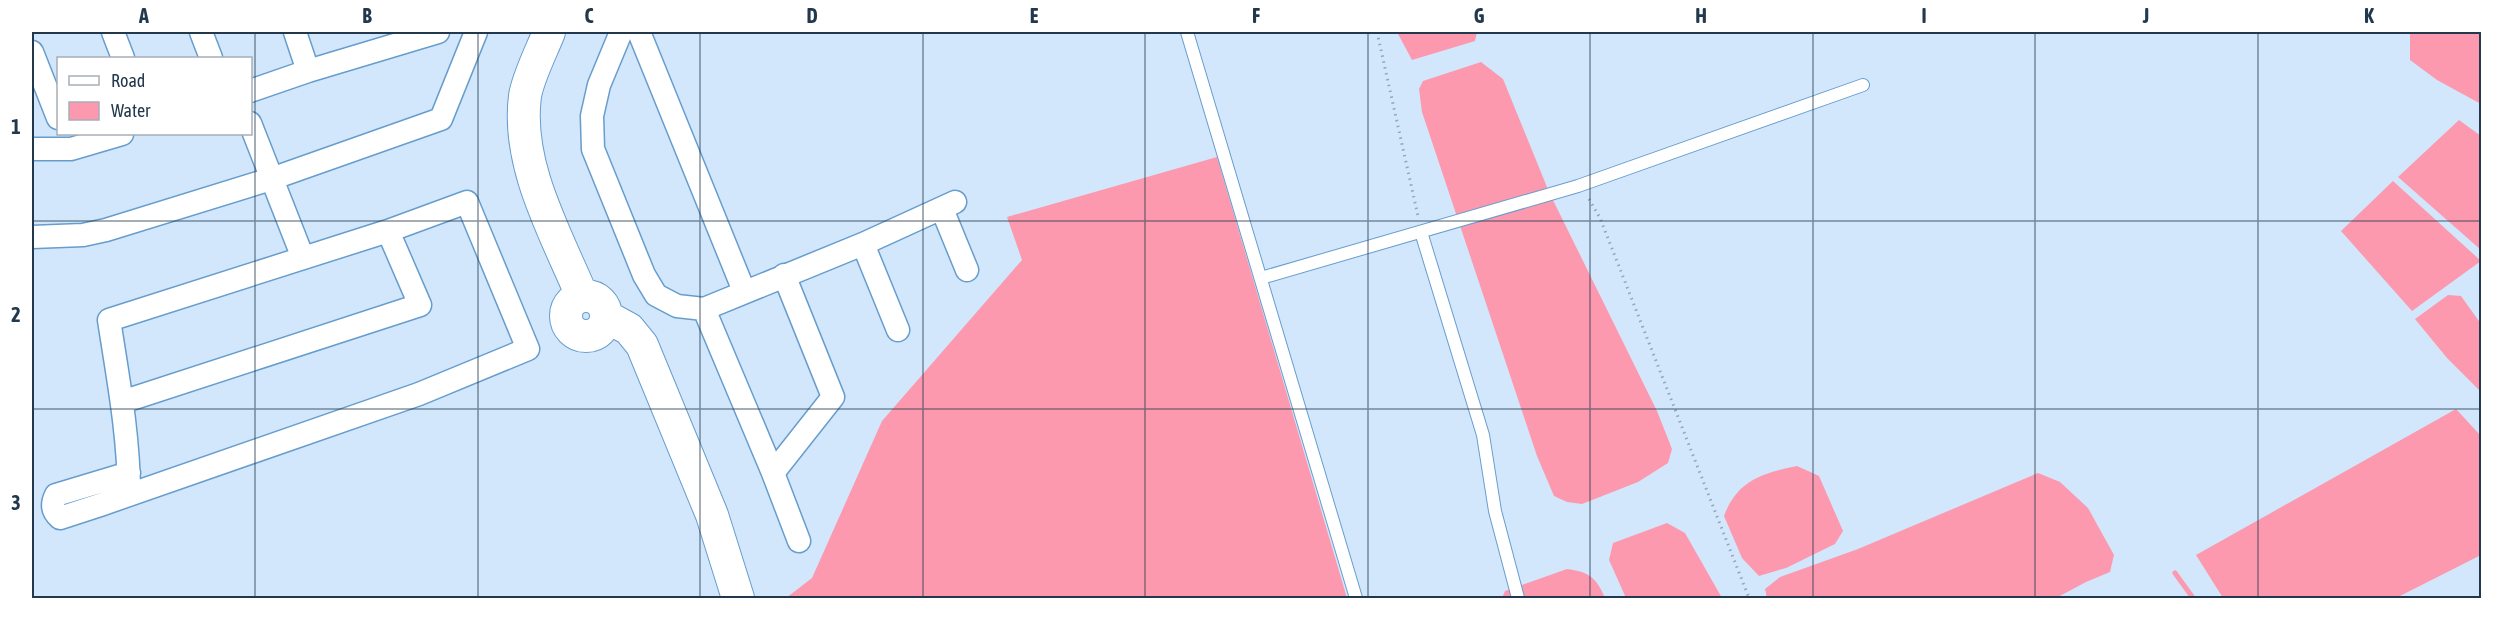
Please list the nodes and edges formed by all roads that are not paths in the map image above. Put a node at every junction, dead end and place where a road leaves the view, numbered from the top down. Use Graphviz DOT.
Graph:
graph roads {
  1 [pos="113,32"];
  2 [pos="201,32"];
  3 [pos="295,32"];
  4 [pos="438,32"];
  5 [pos="476,32"];
  6 [pos="549,32"];
  7 [pos="621,32"];
  8 [pos="639,32"];
  9 [pos="1187,32"];
  10 [pos="32,52"];
  11 [pos="123,57"];
  12 [pos="211,57"];
  13 [pos="309,70"];
  14 [pos="1863,85"];
  15 [pos="252,90"];
  16 [pos="57,115"];
  17 [pos="252,128"];
  18 [pos="114,135"];
  19 [pos="68,141"];
  20 [pos="32,149"];
  21 [pos="271,179"];
  22 [pos="388,231"];
  23 [pos="1421,232"];
  24 [pos="32,237"];
  25 [pos="863,244"];
  26 [pos="303,258"];
  27 [pos="967,270"];
  28 [pos="784,275"];
  29 [pos="1261,279"];
  30 [pos="744,291"];
  31 [pos="704,309"];
  32 [pos="898,330"];
  33 [pos="122,402"];
  34 [pos="773,473"];
  35 [pos="799,541"];
  36 [pos="738,598"];
  37 [pos="1356,598"];
  38 [pos="1518,598"];
  1 -- 11 [label="street"];
  2 -- 12 [label="street"];
  3 -- 13 [label="street"];
  4 -- 13 [label="street"];
  5 -- 21 [label="street"];
  6 -- 36 [label="street"];
  7 -- 31 [label="street"];
  8 -- 30 [label="street"];
  9 -- 29 [label="lane"];
  10 -- 16 [label="street"];
  13 -- 15 [label="street"];
  14 -- 23 [label="lane"];
  17 -- 21 [label="street"];
  18 -- 19 [label="street"];
  19 -- 20 [label="street"];
  21 -- 24 [label="street"];
  21 -- 26 [label="street"];
  22 -- 26 [label="street"];
  22 -- 33 [label="street"];
  22 -- 33 [label="street"];
  23 -- 29 [label="lane"];
  23 -- 38 [label="lane"];
  25 -- 27 [label="street"];
  25 -- 28 [label="street"];
  25 -- 32 [label="street"];
  26 -- 33 [label="street"];
  28 -- 30 [label="street"];
  28 -- 34 [label="street"];
  29 -- 37 [label="lane"];
  30 -- 31 [label="street"];
  31 -- 34 [label="street"];
  34 -- 35 [label="street"];
}
